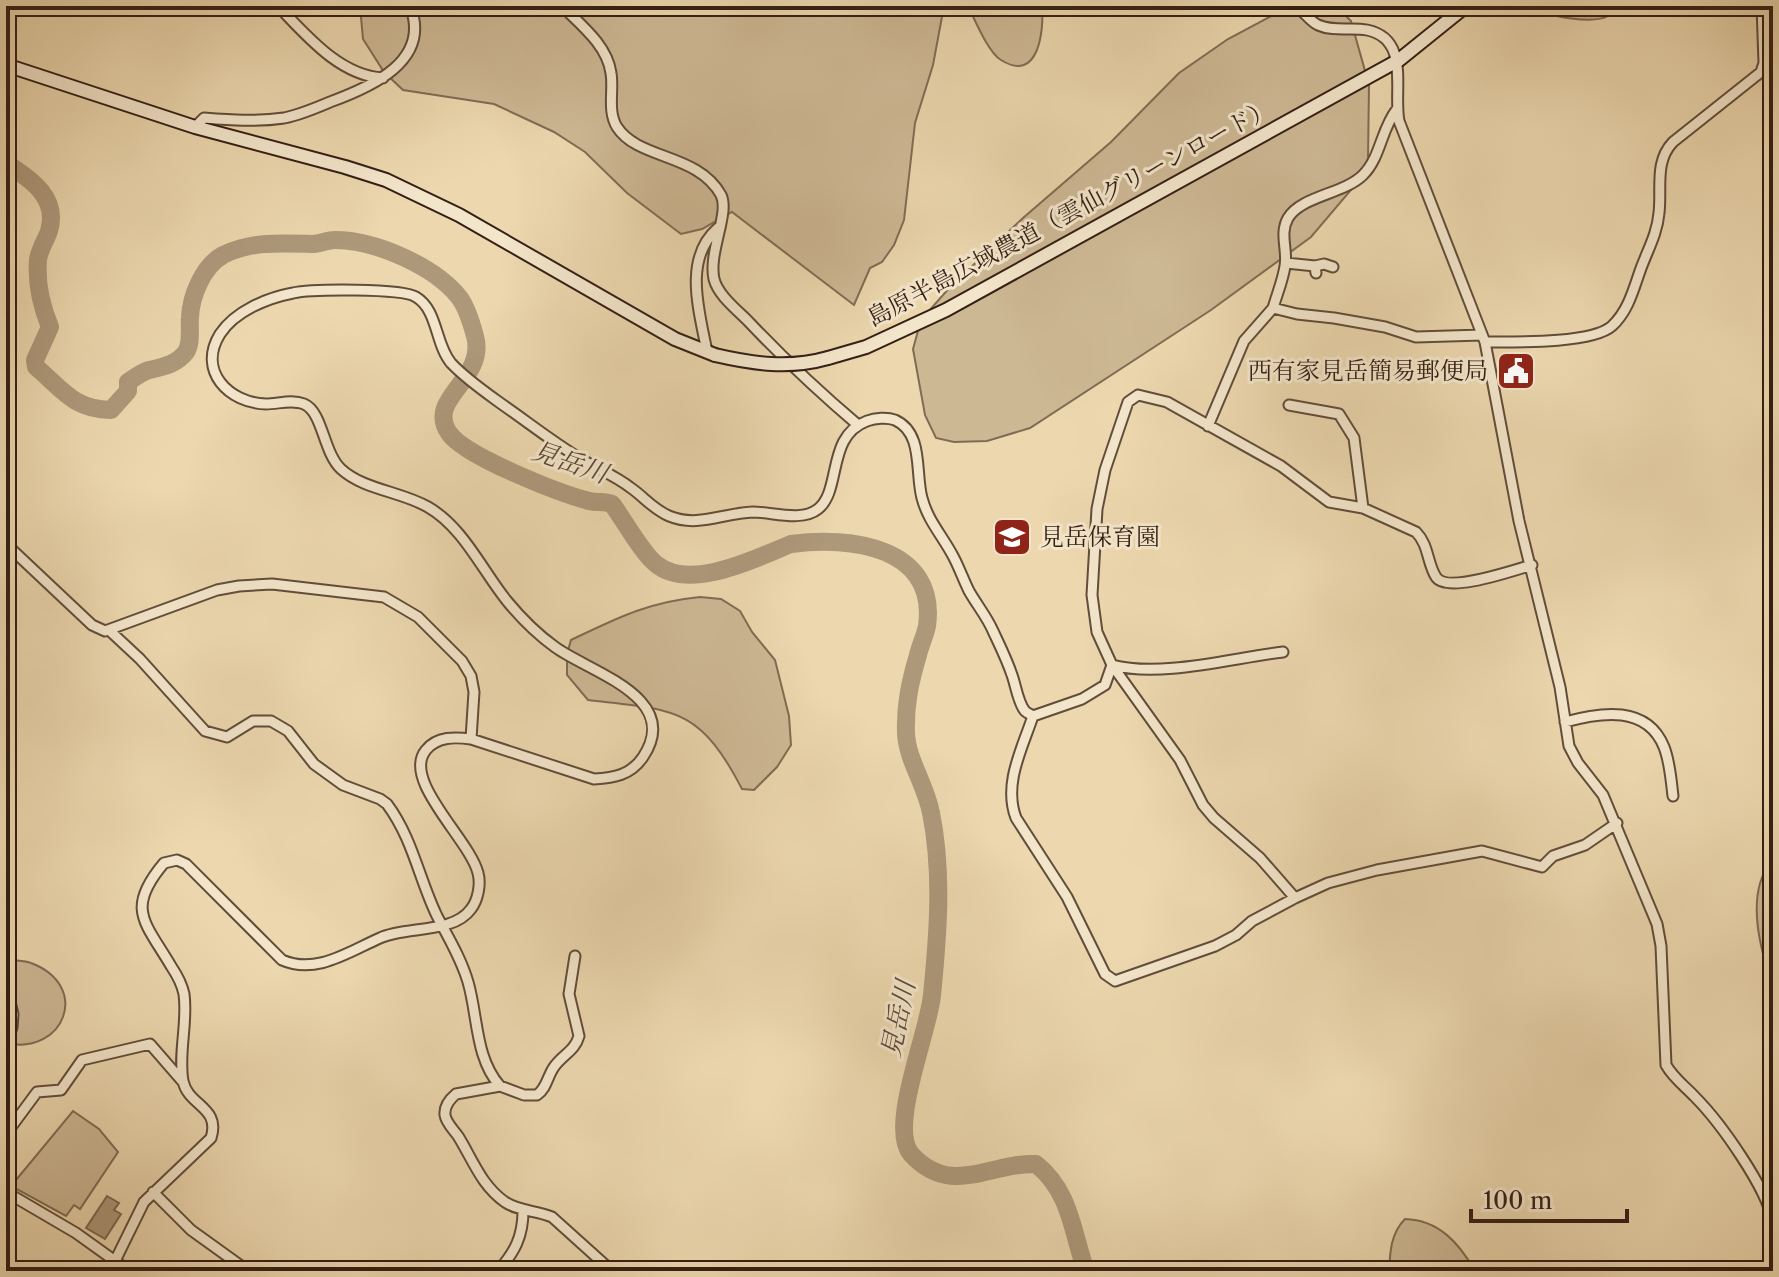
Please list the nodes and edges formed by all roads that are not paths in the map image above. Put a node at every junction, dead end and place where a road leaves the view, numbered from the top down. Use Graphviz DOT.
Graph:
graph roads {
  1 [pos="278,6"];
  2 [pos="410,6"];
  3 [pos="562,6"];
  4 [pos="1466,6"];
  5 [pos="1762,6"];
  6 [pos="1298,7"];
  7 [pos="1399,60"];
  8 [pos="6,65"];
  9 [pos="383,78"];
  10 [pos="1397,109"];
  11 [pos="195,127"];
  12 [pos="718,228"];
  13 [pos="1286,263"];
  14 [pos="1333,267"];
  15 [pos="1273,308"];
  16 [pos="1483,338"];
  17 [pos="711,354"];
  18 [pos="1289,405"];
  19 [pos="858,425"];
  20 [pos="1208,426"];
  21 [pos="1363,508"];
  22 [pos="6,544"];
  23 [pos="1532,565"];
  24 [pos="110,631"];
  25 [pos="1283,652"];
  26 [pos="1112,665"];
  27 [pos="1033,716"];
  28 [pos="1565,722"];
  29 [pos="471,739"];
  30 [pos="1673,796"];
  31 [pos="1617,823"];
  32 [pos="1295,898"];
  33 [pos="443,925"];
  34 [pos="575,956"];
  35 [pos="6,986"];
  36 [pos="6,1033"];
  37 [pos="183,1082"];
  38 [pos="500,1086"];
  39 [pos="6,1134"];
  40 [pos="6,1192"];
  41 [pos="153,1192"];
  42 [pos="523,1211"];
  43 [pos="1773,1222"];
  44 [pos="1773,1242"];
  45 [pos="116,1259"];
  46 [pos="129,1271"];
  47 [pos="248,1271"];
  48 [pos="498,1271"];
  49 [pos="612,1271"];
  50 [pos="1768,1271"];
  1 -- 9 [label="street"];
  2 -- 9 [label="street"];
  3 -- 12 [label="street"];
  4 -- 7 [label="street, 島原半島広域農道（雲仙グリーンロード）"];
  5 -- 16 [label="street"];
  6 -- 7 [label="street"];
  7 -- 10 [label="street"];
  7 -- 17 [label="street, 島原半島広域農道（雲仙グリーンロード）, bridge"];
  8 -- 11 [label="street, 島原半島広域農道（雲仙グリーンロード）"];
  9 -- 11 [label="street"];
  10 -- 13 [label="street"];
  10 -- 16 [label="street"];
  11 -- 17 [label="street, 島原半島広域農道（雲仙グリーンロード）"];
  12 -- 17 [label="street"];
  12 -- 19 [label="street"];
  13 -- 14 [label="street"];
  13 -- 15 [label="street"];
  15 -- 16 [label="street"];
  15 -- 20 [label="street"];
  16 -- 23 [label="street"];
  18 -- 21 [label="street"];
  19 -- 27 [label="street"];
  19 -- 29 [label="street"];
  20 -- 21 [label="street"];
  20 -- 26 [label="street"];
  21 -- 23 [label="street"];
  22 -- 24 [label="street"];
  23 -- 28 [label="street"];
  24 -- 29 [label="street"];
  24 -- 33 [label="street"];
  25 -- 26 [label="street"];
  26 -- 27 [label="street"];
  26 -- 32 [label="street"];
  27 -- 32 [label="street"];
  28 -- 30 [label="street"];
  28 -- 31 [label="street"];
  29 -- 33 [label="street"];
  31 -- 32 [label="street"];
  31 -- 43 [label="street"];
  33 -- 37 [label="street"];
  33 -- 38 [label="street"];
  34 -- 38 [label="street"];
  35 -- 36 [label="street"];
  37 -- 39 [label="street"];
  37 -- 41 [label="street"];
  38 -- 42 [label="street"];
  40 -- 45 [label="street"];
  41 -- 45 [label="street"];
  41 -- 47 [label="street"];
  42 -- 48 [label="street"];
  42 -- 49 [label="street"];
  44 -- 50 [label="street"];
  45 -- 46 [label="street"];
}
